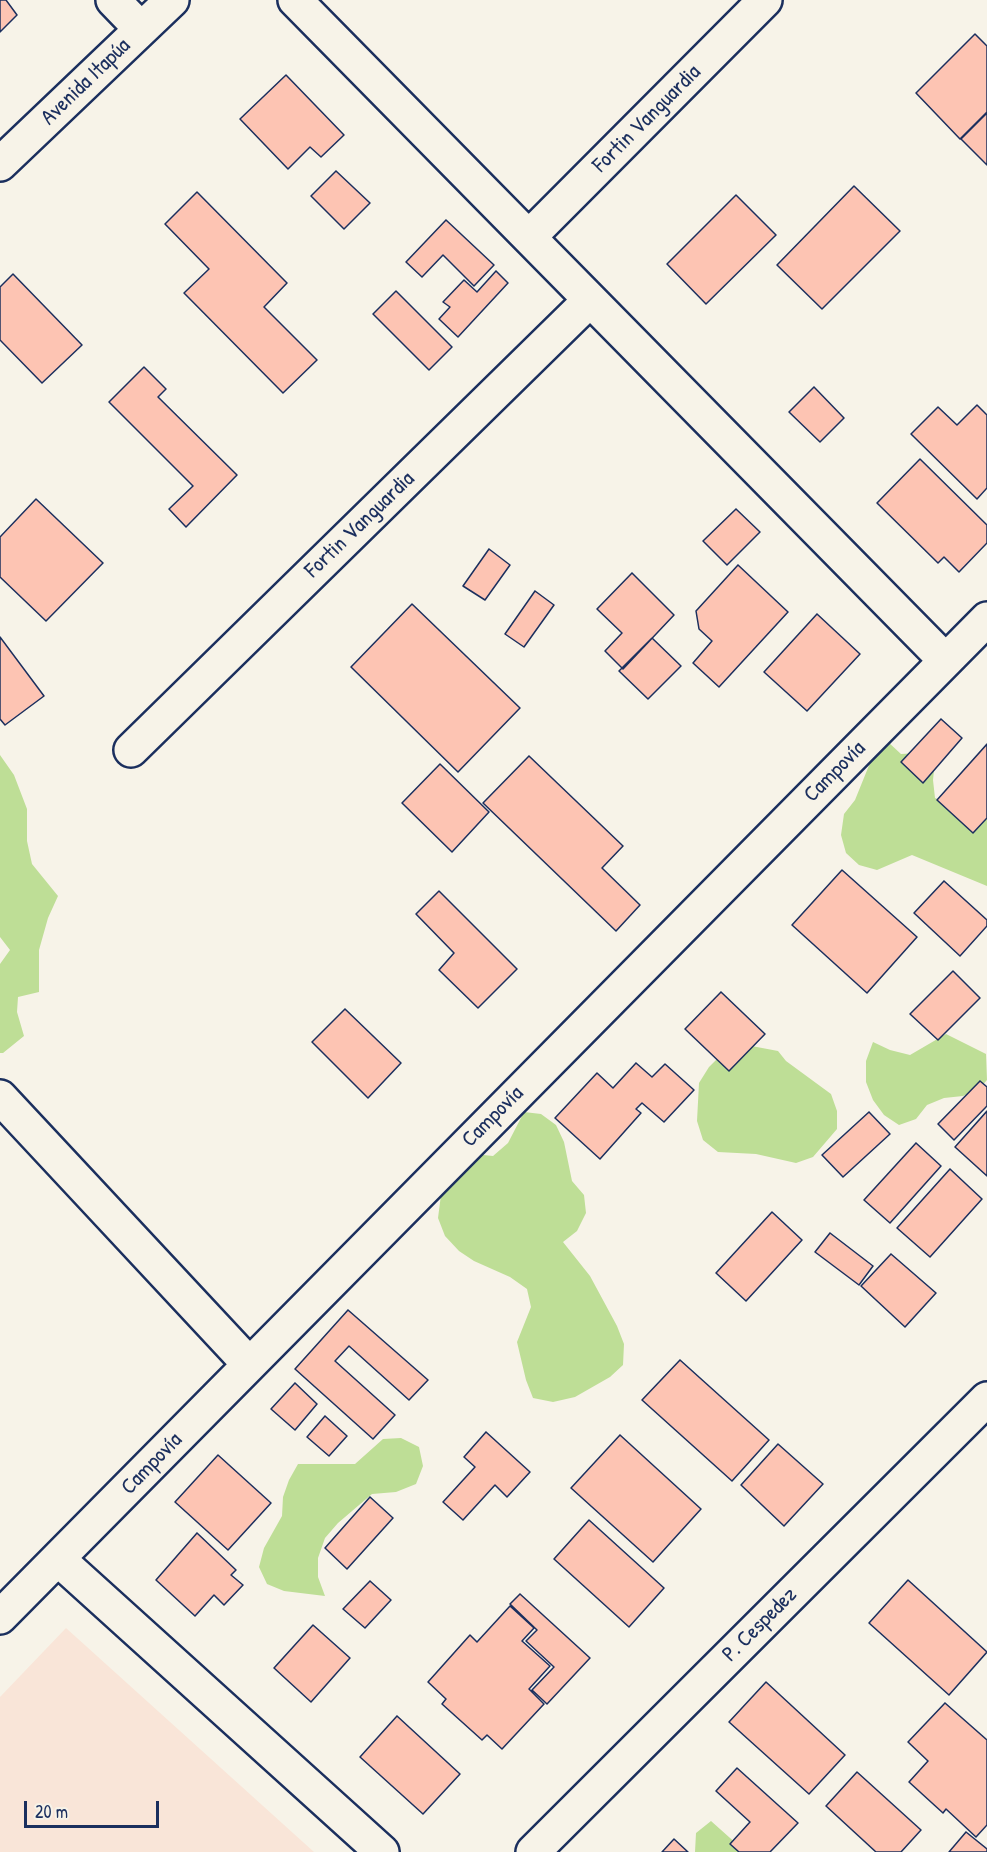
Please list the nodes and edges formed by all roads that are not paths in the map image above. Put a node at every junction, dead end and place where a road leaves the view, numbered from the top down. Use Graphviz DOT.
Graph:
graph roads {
  1 [pos="113,0"];
  2 [pos="172,0"];
  3 [pos="295,0"];
  4 [pos="765,0"];
  5 [pos="141,29"];
  6 [pos="0,164"];
  7 [pos="528,237"];
  8 [pos="590,300"];
  9 [pos="981,636"];
  10 [pos="945,660"];
  11 [pos="131,750"];
  12 [pos="0,1097"];
  13 [pos="249,1364"];
  14 [pos="987,1399"];
  15 [pos="58,1559"];
  16 [pos="0,1617"];
  17 [pos="381,1852"];
  18 [pos="533,1852"];
  1 -- 5 [label="street"];
  2 -- 5 [label="street, Avenida Itapúa"];
  3 -- 7 [label="street"];
  4 -- 7 [label="street, Fortin Vanguardia"];
  5 -- 6 [label="street, Avenida Itapúa"];
  7 -- 8 [label="street"];
  8 -- 10 [label="street"];
  8 -- 11 [label="street, Fortin Vanguardia"];
  9 -- 10 [label="street, Campovía"];
  10 -- 13 [label="street, Campovía"];
  12 -- 13 [label="street"];
  13 -- 15 [label="street, Campovía"];
  14 -- 18 [label="street, P. Cespedez"];
  15 -- 16 [label="street, Campovía"];
  15 -- 17 [label="street"];
}
